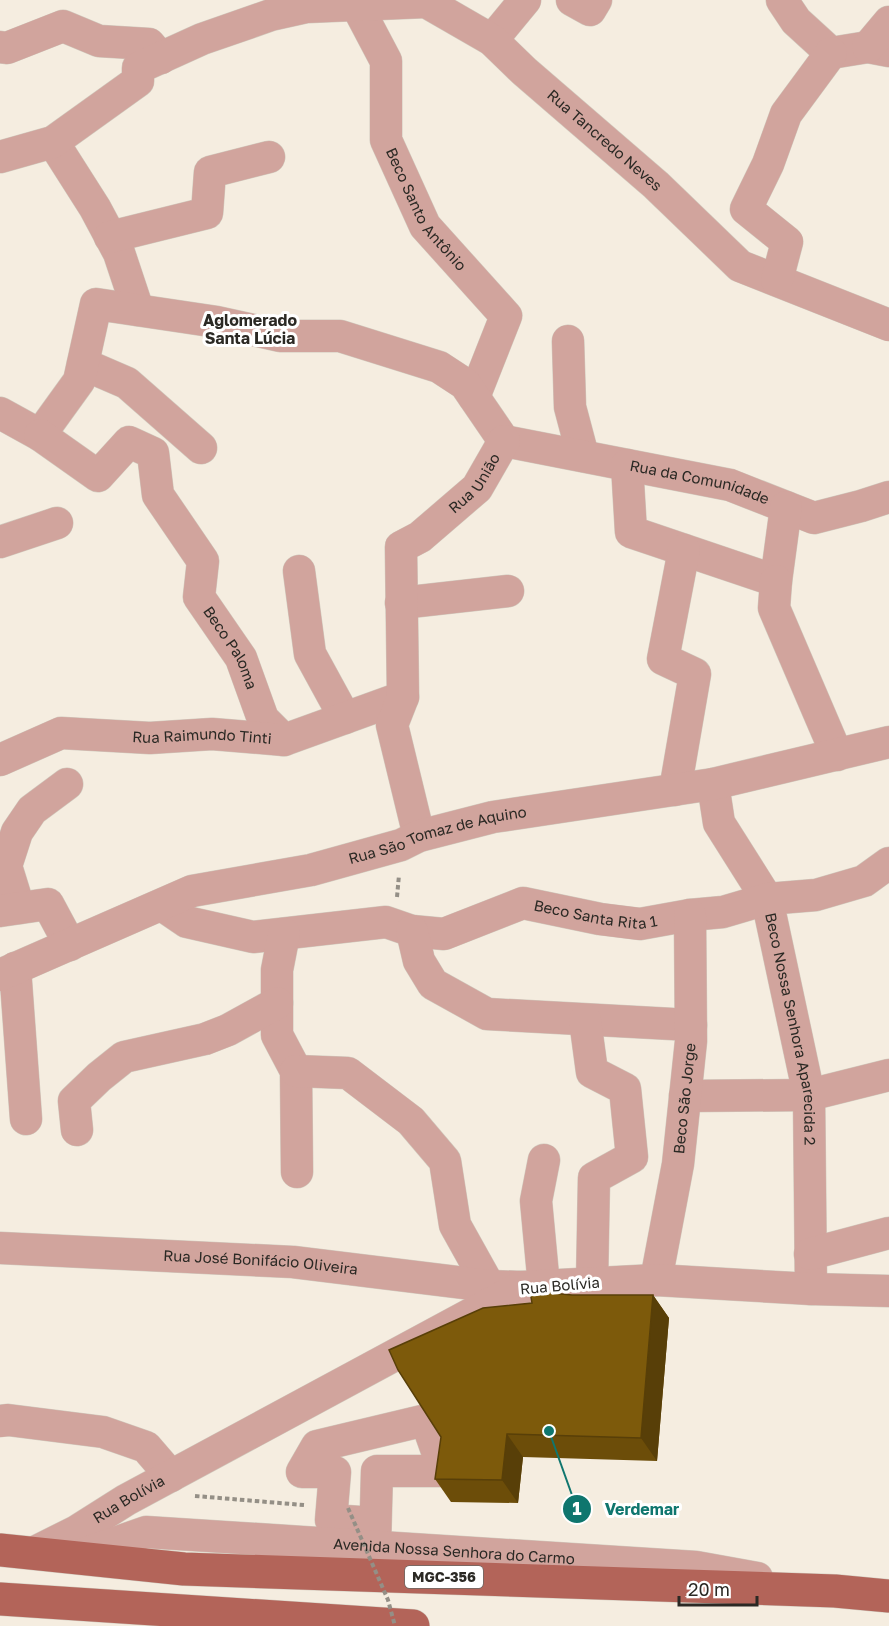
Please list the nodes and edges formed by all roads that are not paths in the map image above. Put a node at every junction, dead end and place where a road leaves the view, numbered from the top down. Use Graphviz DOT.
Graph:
graph roads {
  1 [pos="525,0"];
  2 [pos="572,0"];
  3 [pos="596,0"];
  4 [pos="782,0"];
  5 [pos="308,4"];
  6 [pos="356,4"];
  7 [pos="889,22"];
  8 [pos="492,40"];
  9 [pos="0,47"];
  10 [pos="879,49"];
  11 [pos="831,52"];
  12 [pos="161,58"];
  13 [pos="53,142"];
  14 [pos="0,157"];
  15 [pos="269,157"];
  16 [pos="110,237"];
  17 [pos="777,280"];
  18 [pos="138,310"];
  19 [pos="889,325"];
  20 [pos="568,340"];
  21 [pos="83,364"];
  22 [pos="474,397"];
  23 [pos="0,413"];
  24 [pos="40,435"];
  25 [pos="504,441"];
  26 [pos="201,448"];
  27 [pos="583,456"];
  28 [pos="627,465"];
  29 [pos="889,497"];
  30 [pos="786,507"];
  31 [pos="57,523"];
  32 [pos="0,542"];
  33 [pos="684,550"];
  34 [pos="299,571"];
  35 [pos="776,581"];
  36 [pos="508,591"];
  37 [pos="401,603"];
  38 [pos="403,698"];
  39 [pos="345,718"];
  40 [pos="284,740"];
  41 [pos="889,742"];
  42 [pos="837,755"];
  43 [pos="0,760"];
  44 [pos="67,784"];
  45 [pos="713,784"];
  46 [pos="675,790"];
  47 [pos="410,841"];
  48 [pos="889,863"];
  49 [pos="766,899"];
  50 [pos="162,905"];
  51 [pos="10,910"];
  52 [pos="690,915"];
  53 [pos="399,927"];
  54 [pos="284,934"];
  55 [pos="70,945"];
  56 [pos="8,972"];
  57 [pos="277,1003"];
  58 [pos="585,1020"];
  59 [pos="691,1025"];
  60 [pos="296,1071"];
  61 [pos="889,1075"];
  62 [pos="809,1095"];
  63 [pos="685,1096"];
  64 [pos="26,1119"];
  65 [pos="77,1130"];
  66 [pos="544,1160"];
  67 [pos="297,1172"];
  68 [pos="889,1233"];
  69 [pos="0,1248"];
  70 [pos="810,1254"];
  71 [pos="657,1280"];
  72 [pos="592,1283"];
  73 [pos="489,1286"];
  74 [pos="532,1286"];
  75 [pos="811,1289"];
  76 [pos="889,1291"];
  77 [pos="0,1421"];
  78 [pos="180,1486"];
  79 [pos="375,1535"];
  80 [pos="62,1549"];
  81 [pos="0,1550"];
  82 [pos="835,1592"];
  83 [pos="886,1593"];
  84 [pos="0,1599"];
  85 [pos="263,1621"];
  86 [pos="413,1626"];
  1 -- 8 [label="street"];
  2 -- 3 [label="street"];
  4 -- 11 [label="street"];
  5 -- 6 [label="street, Rua Tancredo Neves"];
  5 -- 12 [label="street, Rua Tancredo Neves"];
  6 -- 8 [label="street, Rua Tancredo Neves"];
  6 -- 22 [label="street, Beco Santo Antônio"];
  7 -- 10 [label="street"];
  8 -- 17 [label="street, Rua Tancredo Neves"];
  9 -- 12 [label="street"];
  10 -- 11 [label="street"];
  11 -- 17 [label="street"];
  12 -- 13 [label="street, Rua Tancredo Neves"];
  13 -- 14 [label="street"];
  13 -- 16 [label="street"];
  15 -- 16 [label="street"];
  16 -- 18 [label="street"];
  17 -- 19 [label="street, Rua Tancredo Neves"];
  18 -- 21 [label="street, Rua União"];
  18 -- 22 [label="street, Rua União"];
  20 -- 27 [label="street"];
  21 -- 24 [label="street"];
  21 -- 26 [label="street"];
  22 -- 25 [label="street, Rua União"];
  23 -- 24 [label="street"];
  24 -- 40 [label="street, Beco Paloma"];
  25 -- 27 [label="street, Rua da Comunidade"];
  25 -- 37 [label="street, Rua União"];
  27 -- 28 [label="street, Rua da Comunidade"];
  28 -- 30 [label="street, Rua da Comunidade"];
  28 -- 33 [label="street"];
  29 -- 30 [label="street, Rua da Comunidade"];
  30 -- 35 [label="street"];
  31 -- 32 [label="street"];
  33 -- 35 [label="street"];
  33 -- 46 [label="street"];
  34 -- 39 [label="street"];
  35 -- 42 [label="street"];
  36 -- 37 [label="street"];
  37 -- 38 [label="street, Rua União"];
  38 -- 39 [label="street, Rua Raimundo Tinti"];
  38 -- 47 [label="street, Rua União"];
  39 -- 40 [label="street, Rua Raimundo Tinti"];
  40 -- 43 [label="street, Rua Raimundo Tinti"];
  41 -- 42 [label="street, Rua São Tomaz de Aquino"];
  42 -- 45 [label="street, Rua São Tomaz de Aquino"];
  44 -- 51 [label="street"];
  45 -- 46 [label="street, Rua São Tomaz de Aquino"];
  45 -- 49 [label="street, Beco Nossa Senhora Aparecida 2"];
  46 -- 47 [label="street, Rua São Tomaz de Aquino"];
  47 -- 50 [label="street, Rua São Tomaz de Aquino"];
  48 -- 49 [label="street, Beco Santa Rita 1"];
  49 -- 52 [label="street, Beco Santa Rita 1"];
  49 -- 62 [label="street, Beco Nossa Senhora Aparecida 2"];
  50 -- 54 [label="street, Beco Santa Rita 1"];
  50 -- 55 [label="street, Rua São Tomaz de Aquino"];
  51 -- 55 [label="street"];
  52 -- 53 [label="street, Beco Santa Rita 1"];
  52 -- 59 [label="street, Beco São Jorge"];
  53 -- 54 [label="street, Beco Santa Rita 1"];
  53 -- 58 [label="street"];
  54 -- 57 [label="street"];
  55 -- 56 [label="street, Rua São Tomaz de Aquino"];
  56 -- 64 [label="street"];
  57 -- 60 [label="street"];
  57 -- 65 [label="street"];
  58 -- 59 [label="street"];
  58 -- 72 [label="street"];
  59 -- 63 [label="street, Beco São Jorge"];
  60 -- 67 [label="street"];
  60 -- 73 [label="street"];
  61 -- 62 [label="street"];
  62 -- 63 [label="street"];
  62 -- 70 [label="street, Beco Nossa Senhora Aparecida 2"];
  63 -- 71 [label="street, Beco São Jorge"];
  66 -- 74 [label="street"];
  68 -- 70 [label="street"];
  69 -- 73 [label="street, Rua José Bonifácio Oliveira"];
  70 -- 75 [label="street, Beco Nossa Senhora Aparecida 2"];
  71 -- 72 [label="street, Rua Bolívia"];
  71 -- 75 [label="street, Rua Bolívia"];
  72 -- 74 [label="street, Rua Bolívia"];
  73 -- 74 [label="street, Rua José Bonifácio Oliveira"];
  74 -- 78 [label="street, Rua Bolívia"];
  75 -- 76 [label="street, Rua Bolívia"];
  77 -- 78 [label="street"];
  78 -- 80 [label="street, Rua Bolívia"];
  79 -- 79 [label="street"];
  79 -- 80 [label="street, Avenida Nossa Senhora do Carmo"];
  79 -- 82 [label="street, Avenida Nossa Senhora do Carmo"];
  80 -- 81 [label="main road, Avenida Nossa Senhora do Carmo / MGC-356"];
  80 -- 82 [label="main road, Avenida Nossa Senhora do Carmo / MGC-356"];
  82 -- 83 [label="main road, Avenida Nossa Senhora do Carmo / MGC-356"];
  84 -- 85 [label="main road"];
  85 -- 86 [label="main road"];
}
